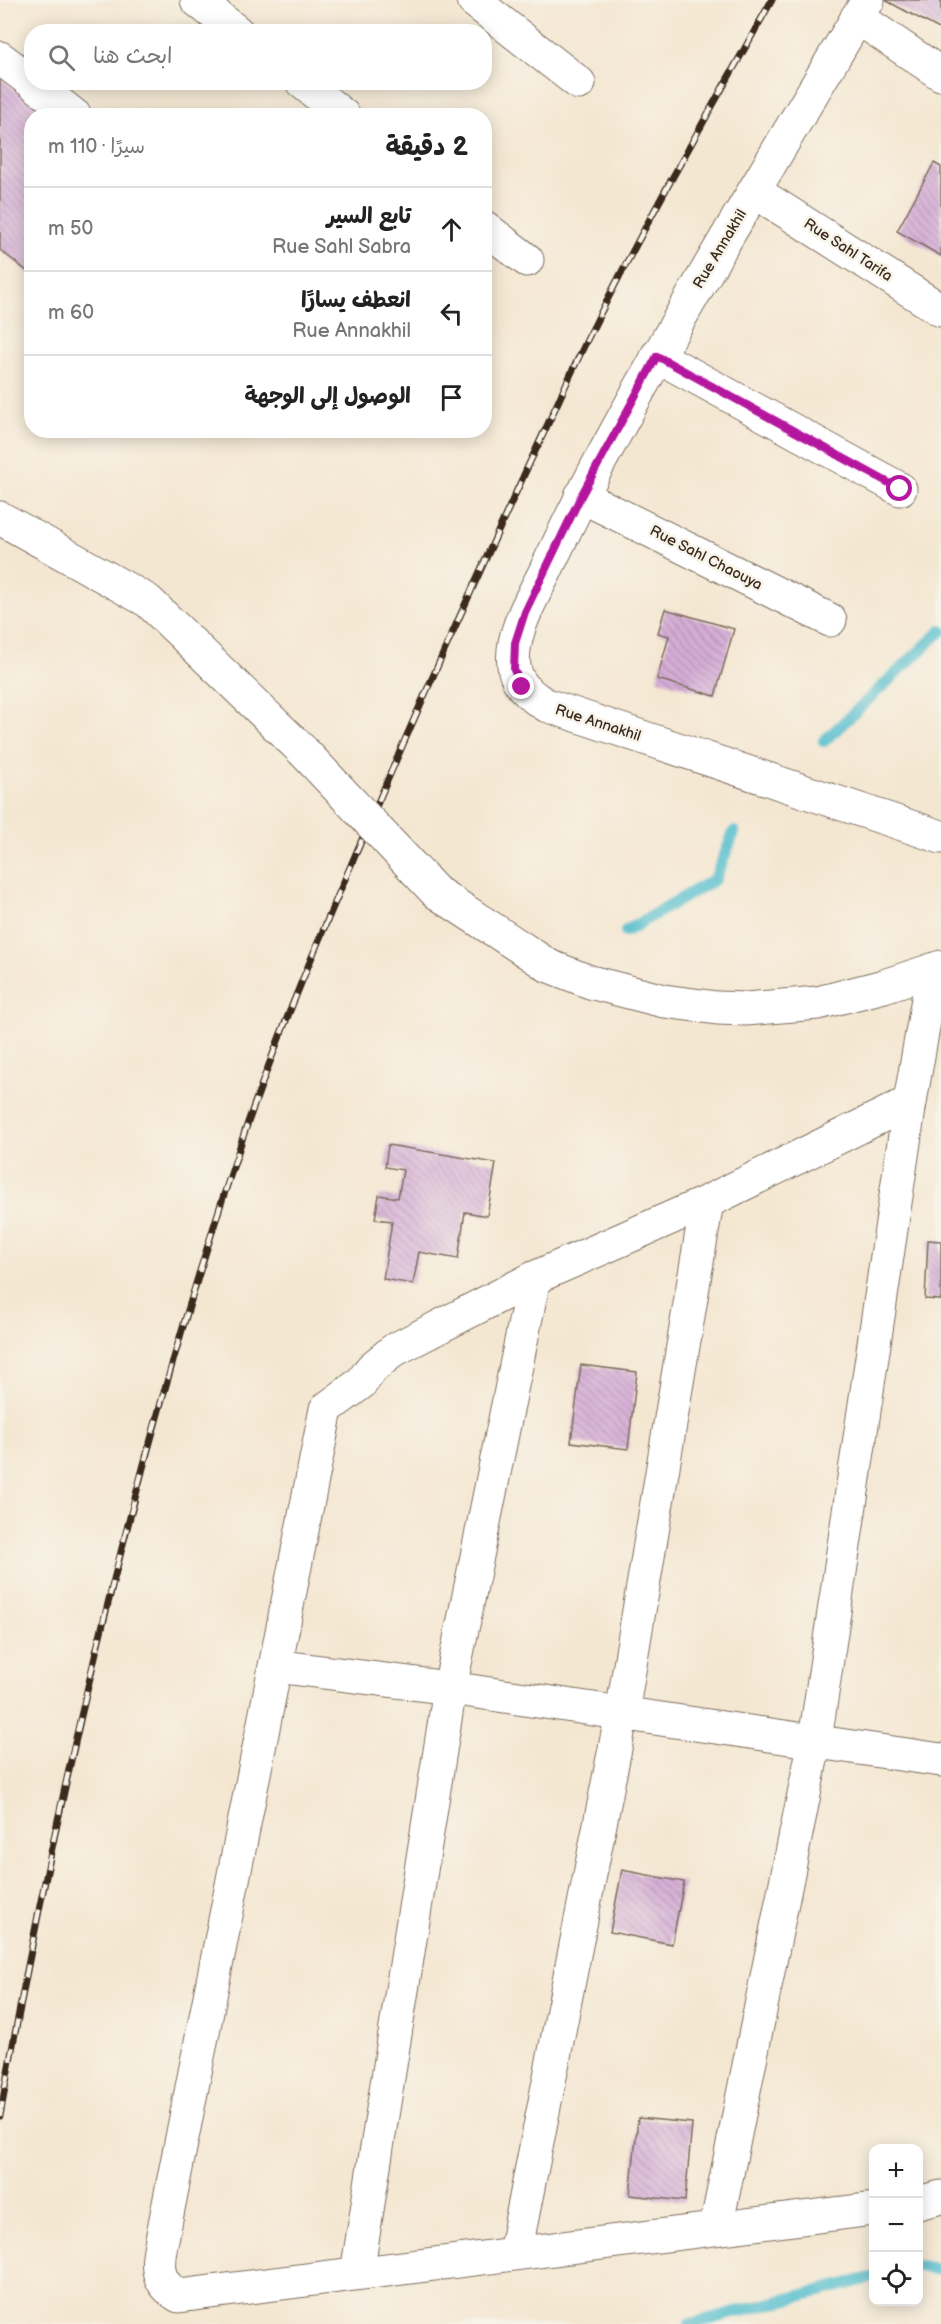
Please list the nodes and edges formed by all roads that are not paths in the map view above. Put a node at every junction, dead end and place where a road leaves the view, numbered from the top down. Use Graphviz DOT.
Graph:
graph roads {
  1 [pos="197,0"];
  2 [pos="473,0"];
  3 [pos="862,9"];
  4 [pos="227,24"];
  5 [pos="0,58"];
  6 [pos="941,74"];
  7 [pos="24,76"];
  8 [pos="579,83"];
  9 [pos="42,90"];
  10 [pos="312,90"];
  11 [pos="65,108"];
  12 [pos="334,108"];
  13 [pos="754,191"];
  14 [pos="492,232"];
  15 [pos="527,260"];
  16 [pos="941,310"];
  17 [pos="657,356"];
  18 [pos="900,489"];
  19 [pos="581,496"];
  20 [pos="0,518"];
  21 [pos="830,620"];
  22 [pos="941,837"];
  23 [pos="937,968"];
  24 [pos="910,1102"];
  25 [pos="706,1202"];
  26 [pos="534,1278"];
  27 [pos="275,1666"];
  28 [pos="450,1688"];
  29 [pos="622,1713"];
  30 [pos="815,1740"];
  31 [pos="941,1760"];
  32 [pos="941,2197"];
  33 [pos="923,2202"];
  34 [pos="869,2209"];
  35 [pos="716,2228"];
  36 [pos="515,2253"];
  37 [pos="357,2273"];
  1 -- 4 [label="street"];
  2 -- 8 [label="street"];
  3 -- 6 [label="street"];
  3 -- 13 [label="street, Rue Annakhil"];
  5 -- 7 [label="street"];
  9 -- 11 [label="street"];
  10 -- 12 [label="street"];
  13 -- 16 [label="street, Rue Sahl Tarifa"];
  13 -- 17 [label="street, Rue Annakhil"];
  14 -- 15 [label="street"];
  17 -- 18 [label="street"];
  17 -- 19 [label="street, Rue Annakhil"];
  19 -- 21 [label="street, Rue Sahl Chaouya"];
  19 -- 22 [label="street, Rue Annakhil"];
  20 -- 23 [label="street, bridge"];
  23 -- 24 [label="street"];
  24 -- 25 [label="street"];
  24 -- 30 [label="street"];
  25 -- 26 [label="street"];
  25 -- 29 [label="street"];
  26 -- 27 [label="street"];
  26 -- 28 [label="street"];
  27 -- 28 [label="street"];
  27 -- 37 [label="street"];
  28 -- 29 [label="street"];
  28 -- 37 [label="street"];
  29 -- 30 [label="street"];
  29 -- 36 [label="street"];
  30 -- 31 [label="street"];
  30 -- 35 [label="street"];
  32 -- 33 [label="street"];
  34 -- 35 [label="street"];
  35 -- 36 [label="street"];
  36 -- 37 [label="street"];
}
